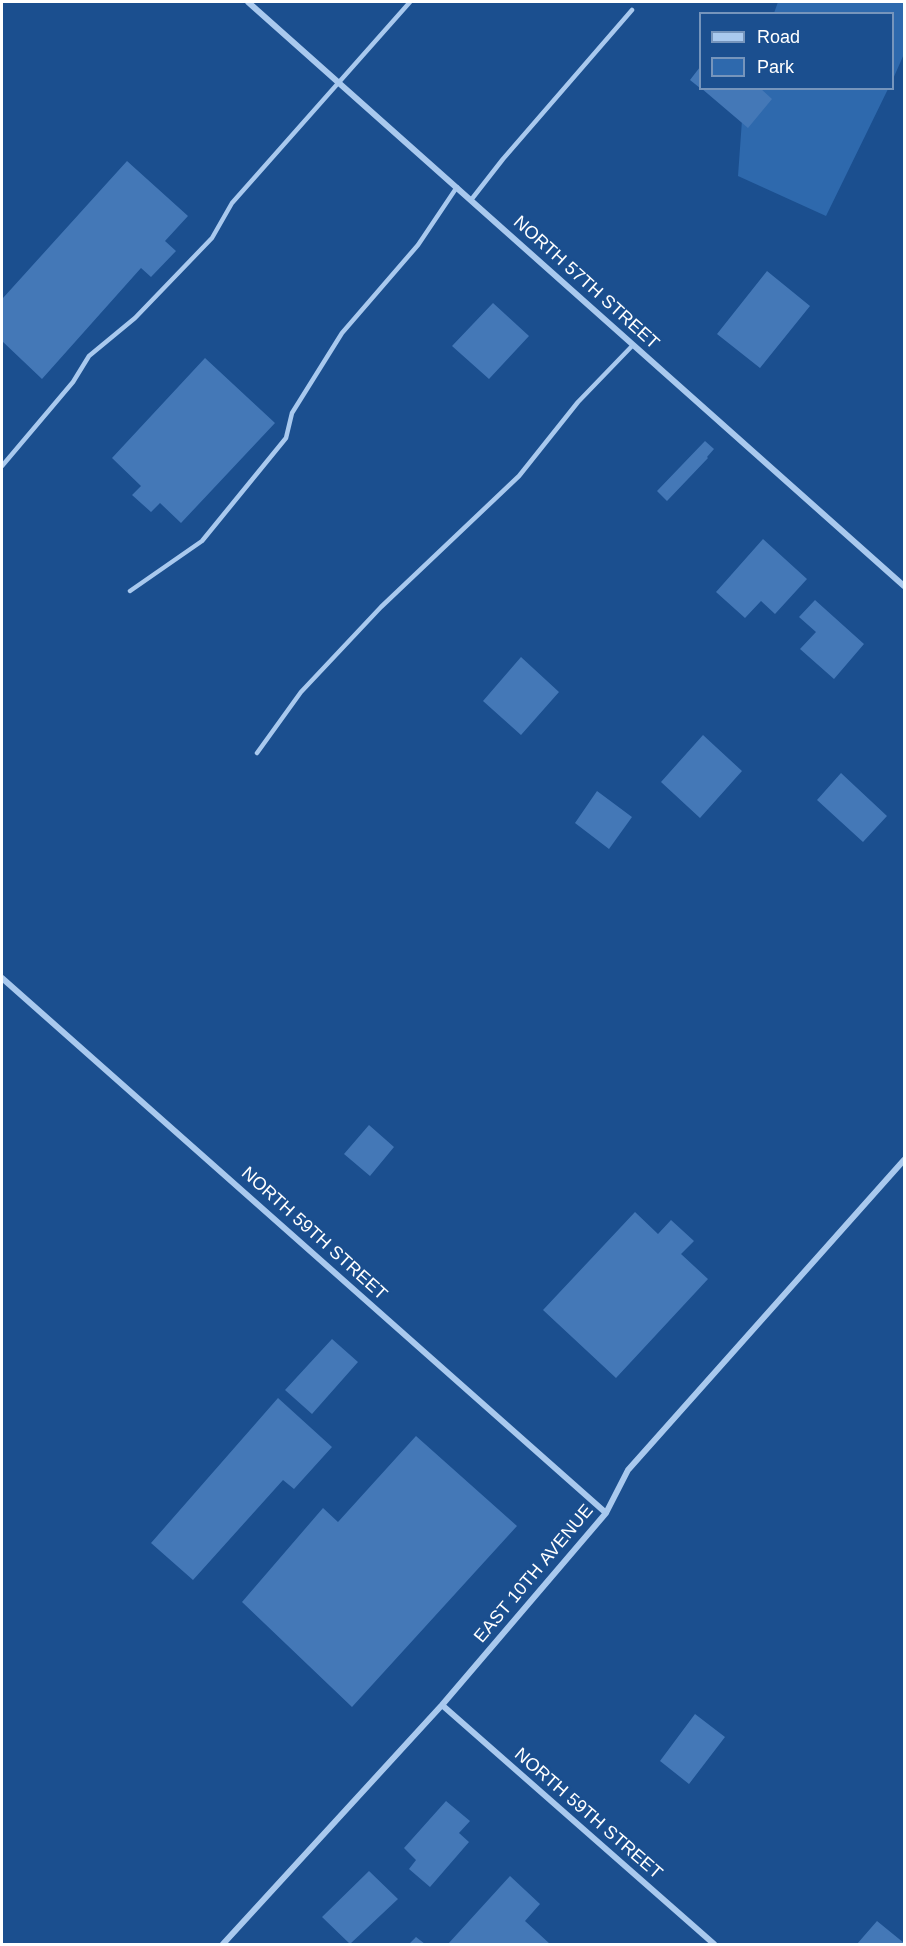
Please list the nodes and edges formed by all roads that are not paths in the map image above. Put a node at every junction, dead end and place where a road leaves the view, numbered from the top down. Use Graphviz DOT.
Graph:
graph roads {
  1 [pos="248,2"];
  2 [pos="410,2"];
  3 [pos="632,10"];
  4 [pos="339,82"];
  5 [pos="457,187"];
  6 [pos="471,200"];
  7 [pos="633,345"];
  8 [pos="2,466"];
  9 [pos="904,586"];
  10 [pos="130,591"];
  11 [pos="257,753"];
  12 [pos="2,978"];
  13 [pos="904,1160"];
  14 [pos="606,1513"];
  15 [pos="442,1706"];
  16 [pos="223,1944"];
  17 [pos="714,1944"];
  1 -- 4 [label="street, NORTH 57TH STREET"];
  2 -- 4 [label="lane"];
  3 -- 6 [label="lane"];
  4 -- 5 [label="street, NORTH 57TH STREET"];
  4 -- 8 [label="lane"];
  5 -- 6 [label="street, NORTH 57TH STREET"];
  5 -- 10 [label="lane"];
  6 -- 7 [label="street, NORTH 57TH STREET"];
  7 -- 9 [label="street, NORTH 57TH STREET"];
  7 -- 11 [label="lane"];
  12 -- 14 [label="street, NORTH 59TH STREET"];
  13 -- 14 [label="street, EAST 10TH AVENUE"];
  14 -- 15 [label="street, EAST 10TH AVENUE"];
  15 -- 16 [label="street, EAST 10TH AVENUE"];
  15 -- 17 [label="street, NORTH 59TH STREET"];
}
